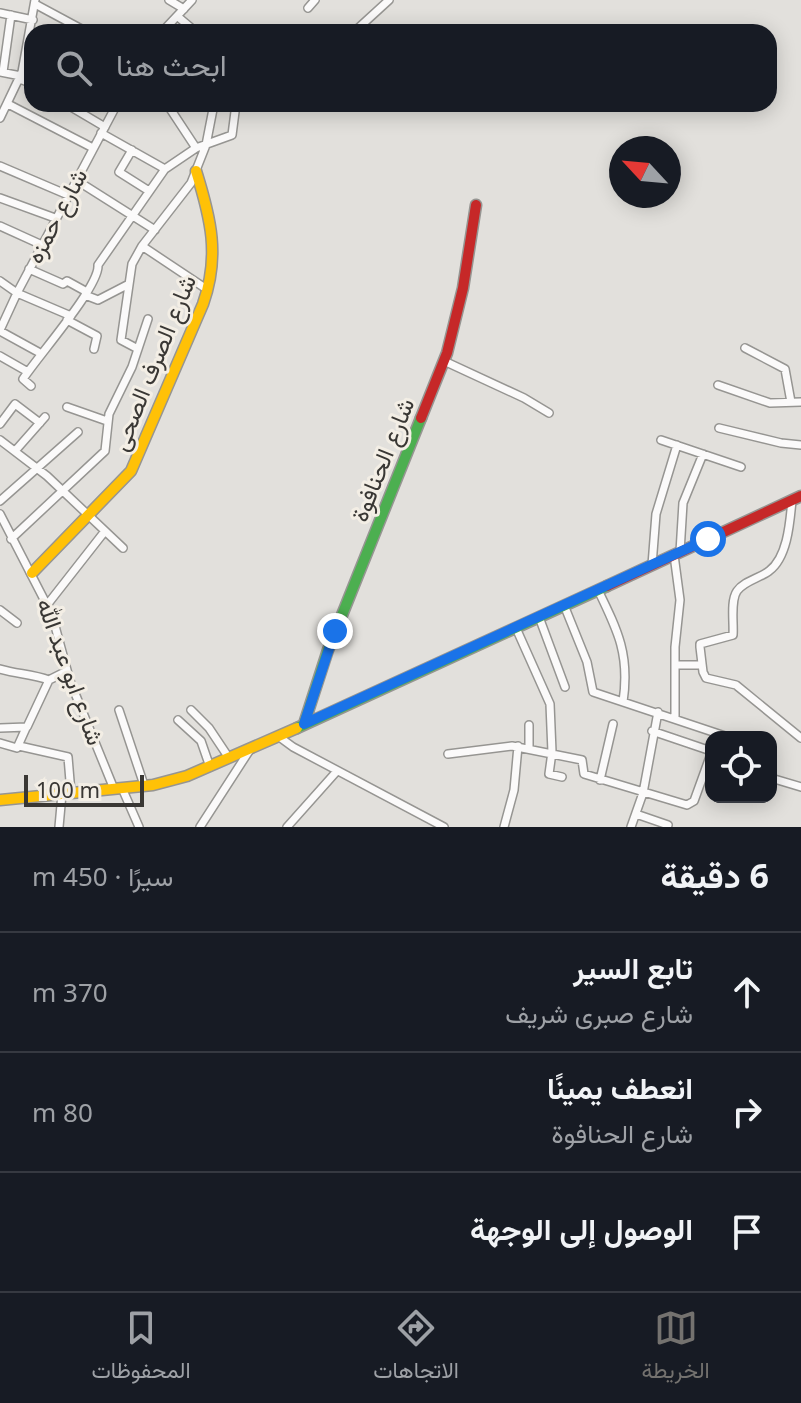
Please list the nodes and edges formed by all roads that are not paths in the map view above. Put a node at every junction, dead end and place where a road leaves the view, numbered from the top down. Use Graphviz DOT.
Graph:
graph roads {
  1 [pos="169,0"];
  2 [pos="192,0"];
  3 [pos="315,0"];
  4 [pos="389,0"];
  5 [pos="35,2"];
  6 [pos="308,8"];
  7 [pos="184,9"];
  8 [pos="0,13"];
  9 [pos="11,15"];
  10 [pos="177,16"];
  11 [pos="33,20"];
  12 [pos="33,24"];
  13 [pos="73,24"];
  14 [pos="170,24"];
  15 [pos="186,24"];
  16 [pos="363,24"];
  17 [pos="3,44"];
  18 [pos="24,69"];
  19 [pos="1,72"];
  20 [pos="20,77"];
  21 [pos="24,79"];
  22 [pos="8,104"];
  23 [pos="77,112"];
  24 [pos="110,112"];
  25 [pos="172,112"];
  26 [pos="212,112"];
  27 [pos="235,112"];
  28 [pos="1,115"];
  29 [pos="103,130"];
  30 [pos="206,145"];
  31 [pos="93,148"];
  32 [pos="196,148"];
  33 [pos="132,150"];
  34 [pos="0,166"];
  35 [pos="165,169"];
  36 [pos="196,171"];
  37 [pos="76,180"];
  38 [pos="149,191"];
  39 [pos="68,195"];
  40 [pos="0,198"];
  41 [pos="476,205"];
  42 [pos="131,217"];
  43 [pos="55,218"];
  44 [pos="0,226"];
  45 [pos="155,230"];
  46 [pos="42,245"];
  47 [pos="142,246"];
  48 [pos="29,269"];
  49 [pos="0,281"];
  50 [pos="127,285"];
  51 [pos="208,290"];
  52 [pos="17,293"];
  53 [pos="86,293"];
  54 [pos="0,302"];
  55 [pos="9,309"];
  56 [pos="69,318"];
  57 [pos="148,319"];
  58 [pos="0,330"];
  59 [pos="745,348"];
  60 [pos="94,349"];
  61 [pos="138,349"];
  62 [pos="40,353"];
  63 [pos="0,356"];
  64 [pos="444,361"];
  65 [pos="28,372"];
  66 [pos="718,385"];
  67 [pos="31,386"];
  68 [pos="791,402"];
  69 [pos="801,402"];
  70 [pos="67,407"];
  71 [pos="549,413"];
  72 [pos="107,421"];
  73 [pos="0,424"];
  74 [pos="719,428"];
  75 [pos="78,432"];
  76 [pos="0,440"];
  77 [pos="661,440"];
  78 [pos="677,445"];
  79 [pos="801,445"];
  80 [pos="15,451"];
  81 [pos="703,454"];
  82 [pos="741,467"];
  83 [pos="37,468"];
  84 [pos="63,491"];
  85 [pos="796,498"];
  86 [pos="0,501"];
  87 [pos="0,514"];
  88 [pos="89,515"];
  89 [pos="3,529"];
  90 [pos="105,531"];
  91 [pos="11,539"];
  92 [pos="123,548"];
  93 [pos="677,553"];
  94 [pos="652,565"];
  95 [pos="32,573"];
  96 [pos="598,590"];
  97 [pos="47,605"];
  98 [pos="564,605"];
  99 [pos="0,610"];
  100 [pos="539,617"];
  101 [pos="17,623"];
  102 [pos="516,628"];
  103 [pos="676,665"];
  104 [pos="702,665"];
  105 [pos="0,669"];
  106 [pos="67,671"];
  107 [pos="49,680"];
  108 [pos="565,687"];
  109 [pos="623,702"];
  110 [pos="119,710"];
  111 [pos="191,710"];
  112 [pos="658,712"];
  113 [pos="675,718"];
  114 [pos="178,720"];
  115 [pos="304,724"];
  116 [pos="613,724"];
  117 [pos="529,725"];
  118 [pos="0,728"];
  119 [pos="26,728"];
  120 [pos="652,731"];
  121 [pos="711,731"];
  122 [pos="278,736"];
  123 [pos="801,738"];
  124 [pos="0,743"];
  125 [pos="19,746"];
  126 [pos="518,746"];
  127 [pos="251,748"];
  128 [pos="529,748"];
  129 [pos="705,751"];
  130 [pos="552,752"];
  131 [pos="448,754"];
  132 [pos="229,758"];
  133 [pos="210,767"];
  134 [pos="705,768"];
  135 [pos="337,771"];
  136 [pos="562,777"];
  137 [pos="600,780"];
  138 [pos="777,780"];
  139 [pos="144,785"];
  140 [pos="801,787"];
  141 [pos="118,788"];
  142 [pos="66,793"];
  143 [pos="643,793"];
  144 [pos="0,800"];
  145 [pos="636,814"];
  146 [pos="654,824"];
  147 [pos="668,825"];
  148 [pos="59,827"];
  149 [pos="139,827"];
  150 [pos="200,827"];
  151 [pos="287,827"];
  152 [pos="444,827"];
  153 [pos="504,827"];
  154 [pos="631,827"];
  1 -- 7 [label="street"];
  2 -- 7 [label="street"];
  3 -- 6 [label="street"];
  4 -- 16 [label="street"];
  5 -- 11 [label="street"];
  5 -- 13 [label="street"];
  7 -- 10 [label="street"];
  8 -- 9 [label="street"];
  9 -- 11 [label="street"];
  9 -- 17 [label="street"];
  10 -- 14 [label="street"];
  10 -- 15 [label="street"];
  11 -- 12 [label="street"];
  17 -- 19 [label="street"];
  18 -- 20 [label="street"];
  19 -- 20 [label="street"];
  20 -- 21 [label="street"];
  20 -- 22 [label="street"];
  22 -- 28 [label="street"];
  22 -- 31 [label="street"];
  23 -- 29 [label="street"];
  24 -- 29 [label="street, شارع حمزه"];
  25 -- 32 [label="street"];
  26 -- 30 [label="street"];
  27 -- 30 [label="street"];
  29 -- 31 [label="street, شارع حمزه"];
  29 -- 33 [label="street"];
  30 -- 32 [label="street"];
  30 -- 36 [label="street"];
  31 -- 37 [label="street, شارع حمزه"];
  32 -- 35 [label="street"];
  33 -- 35 [label="street"];
  33 -- 38 [label="street"];
  34 -- 39 [label="street"];
  35 -- 38 [label="street"];
  36 -- 45 [label="street"];
  36 -- 51 [label="street, شارع الصرف الصحى"];
  37 -- 39 [label="street, شارع حمزه"];
  37 -- 42 [label="street"];
  38 -- 42 [label="street"];
  39 -- 43 [label="street, شارع حمزه"];
  40 -- 43 [label="street"];
  41 -- 64 [label="street, شارع الحنافوة"];
  42 -- 45 [label="street"];
  42 -- 53 [label="street"];
  43 -- 46 [label="street, شارع حمزه"];
  44 -- 46 [label="street"];
  45 -- 47 [label="street"];
  46 -- 48 [label="street, شارع حمزه"];
  47 -- 50 [label="street"];
  47 -- 51 [label="street"];
  48 -- 52 [label="street, شارع حمزه"];
  48 -- 53 [label="street"];
  49 -- 52 [label="street"];
  50 -- 53 [label="street"];
  50 -- 61 [label="street"];
  51 -- 88 [label="street, شارع الصرف الصحى"];
  52 -- 55 [label="street, شارع حمزه"];
  52 -- 56 [label="street"];
  53 -- 56 [label="street"];
  54 -- 55 [label="street"];
  55 -- 58 [label="street, شارع حمزه"];
  56 -- 60 [label="street"];
  56 -- 62 [label="street"];
  57 -- 61 [label="street"];
  58 -- 62 [label="street"];
  59 -- 68 [label="street"];
  61 -- 72 [label="street"];
  62 -- 65 [label="street"];
  63 -- 65 [label="street"];
  64 -- 71 [label="street"];
  64 -- 115 [label="street, شارع الحنافوة"];
  65 -- 67 [label="street"];
  66 -- 68 [label="street"];
  68 -- 69 [label="street"];
  70 -- 72 [label="street"];
  72 -- 84 [label="street"];
  73 -- 80 [label="street"];
  74 -- 79 [label="street"];
  75 -- 83 [label="street"];
  76 -- 80 [label="street"];
  77 -- 78 [label="street"];
  78 -- 81 [label="street"];
  78 -- 94 [label="street"];
  80 -- 83 [label="street"];
  81 -- 82 [label="street"];
  81 -- 93 [label="street"];
  83 -- 84 [label="street"];
  83 -- 86 [label="street"];
  84 -- 88 [label="street"];
  84 -- 91 [label="street"];
  85 -- 93 [label="street"];
  85 -- 104 [label="street"];
  87 -- 89 [label="street, شارع ابو عبد الله"];
  88 -- 90 [label="street"];
  88 -- 95 [label="street"];
  89 -- 91 [label="street, شارع ابو عبد الله"];
  90 -- 92 [label="street"];
  90 -- 97 [label="street"];
  91 -- 95 [label="street, شارع ابو عبد الله"];
  93 -- 94 [label="street"];
  93 -- 103 [label="street"];
  94 -- 96 [label="street"];
  95 -- 97 [label="street, شارع ابو عبد الله"];
  96 -- 98 [label="street"];
  96 -- 109 [label="street"];
  97 -- 106 [label="street, شارع ابو عبد الله"];
  98 -- 100 [label="street"];
  98 -- 109 [label="street"];
  99 -- 101 [label="street"];
  100 -- 102 [label="street"];
  100 -- 108 [label="street"];
  102 -- 115 [label="street"];
  102 -- 130 [label="street"];
  103 -- 104 [label="street"];
  103 -- 113 [label="street"];
  104 -- 123 [label="street"];
  105 -- 107 [label="street"];
  106 -- 107 [label="street"];
  106 -- 141 [label="street, شارع ابو عبد الله"];
  107 -- 119 [label="street"];
  109 -- 112 [label="street"];
  110 -- 139 [label="street"];
  111 -- 132 [label="street"];
  112 -- 113 [label="street"];
  112 -- 120 [label="street"];
  113 -- 121 [label="street"];
  114 -- 133 [label="street"];
  115 -- 122 [label="street"];
  116 -- 137 [label="street"];
  117 -- 128 [label="street"];
  118 -- 119 [label="street"];
  119 -- 125 [label="street"];
  120 -- 129 [label="street"];
  120 -- 143 [label="street"];
  122 -- 127 [label="street"];
  122 -- 135 [label="street"];
  124 -- 125 [label="street"];
  125 -- 142 [label="street"];
  126 -- 128 [label="street"];
  126 -- 131 [label="street"];
  126 -- 153 [label="street"];
  127 -- 132 [label="street"];
  127 -- 150 [label="street"];
  128 -- 130 [label="street"];
  130 -- 136 [label="street"];
  130 -- 137 [label="street"];
  132 -- 133 [label="street"];
  133 -- 139 [label="street"];
  134 -- 143 [label="street"];
  135 -- 151 [label="street"];
  135 -- 152 [label="street"];
  137 -- 143 [label="street"];
  138 -- 140 [label="street"];
  139 -- 141 [label="street"];
  141 -- 142 [label="street"];
  141 -- 149 [label="street, شارع ابو عبد الله"];
  142 -- 144 [label="street"];
  142 -- 148 [label="street"];
  143 -- 145 [label="street"];
  145 -- 146 [label="street"];
  145 -- 154 [label="street"];
  146 -- 147 [label="street"];
}
